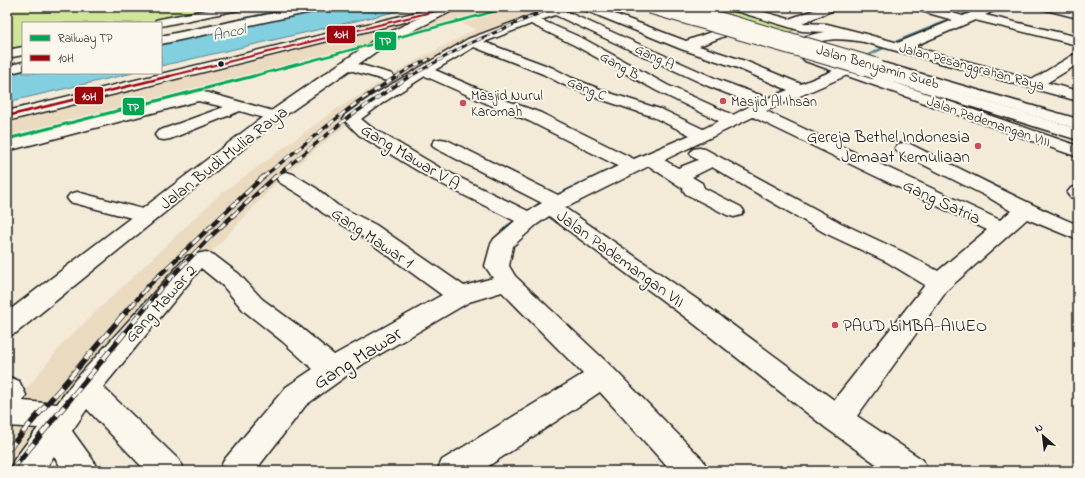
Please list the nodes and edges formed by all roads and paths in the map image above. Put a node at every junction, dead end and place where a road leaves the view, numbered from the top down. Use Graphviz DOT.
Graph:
graph roads {
  1 [pos="238,7"];
  2 [pos="248,7"];
  3 [pos="286,7"];
  4 [pos="321,7"];
  5 [pos="404,7"];
  6 [pos="452,7"];
  7 [pos="586,7"];
  8 [pos="650,7"];
  9 [pos="663,7"];
  10 [pos="679,7"];
  11 [pos="705,7"];
  12 [pos="734,7"];
  13 [pos="832,7"];
  14 [pos="918,7"];
  15 [pos="1046,7"];
  16 [pos="997,8"];
  17 [pos="560,9"];
  18 [pos="1078,14"];
  19 [pos="965,18"];
  20 [pos="531,20"];
  21 [pos="790,23"];
  22 [pos="162,24"];
  23 [pos="162,24"];
  24 [pos="726,31"];
  25 [pos="162,34"];
  26 [pos="865,38"];
  27 [pos="162,40"];
  28 [pos="1043,40"];
  29 [pos="1073,40"];
  30 [pos="474,42"];
  31 [pos="686,46"];
  32 [pos="900,46"];
  33 [pos="22,51"];
  34 [pos="7,54"];
  35 [pos="22,56"];
  36 [pos="810,58"];
  37 [pos="1078,58"];
  38 [pos="7,59"];
  39 [pos="881,62"];
  40 [pos="348,65"];
  41 [pos="22,66"];
  42 [pos="7,70"];
  43 [pos="424,70"];
  44 [pos="847,70"];
  45 [pos="22,72"];
  46 [pos="162,72"];
  47 [pos="152,74"];
  48 [pos="7,75"];
  49 [pos="387,77"];
  50 [pos="1035,84"];
  51 [pos="795,87"];
  52 [pos="1078,96"];
  53 [pos="761,104"];
  54 [pos="240,106"];
  55 [pos="7,108"];
  56 [pos="1078,112"];
  57 [pos="7,116"];
  58 [pos="274,116"];
  59 [pos="728,119"];
  60 [pos="1078,124"];
  61 [pos="164,135"];
  62 [pos="1078,135"];
  63 [pos="694,136"];
  64 [pos="441,144"];
  65 [pos="7,146"];
  66 [pos="904,148"];
  67 [pos="1078,152"];
  68 [pos="650,159"];
  69 [pos="713,160"];
  70 [pos="627,163"];
  71 [pos="677,176"];
  72 [pos="286,178"];
  73 [pos="76,198"];
  74 [pos="552,202"];
  75 [pos="1024,210"];
  76 [pos="734,211"];
  77 [pos="147,216"];
  78 [pos="524,218"];
  79 [pos="1002,229"];
  80 [pos="1078,232"];
  81 [pos="507,282"];
  82 [pos="940,283"];
  83 [pos="460,296"];
  84 [pos="7,326"];
  85 [pos="332,370"];
  86 [pos="603,376"];
  87 [pos="7,388"];
  88 [pos="85,388"];
  89 [pos="7,404"];
  90 [pos="7,413"];
  91 [pos="837,419"];
  92 [pos="59,424"];
  93 [pos="900,468"];
  94 [pos="25,471"];
  95 [pos="82,471"];
  96 [pos="168,471"];
  97 [pos="235,471"];
  98 [pos="453,471"];
  99 [pos="692,471"];
  1 -- 22 [label="main road"];
  2 -- 23 [label="main road"];
  3 -- 25 [label="main road"];
  4 -- 27 [label="main road"];
  5 -- 46 [label="main road"];
  6 -- 40 [label="main road, Jalan Budi Mulia Raya"];
  6 -- 57 [label="main road"];
  7 -- 31 [label="main road"];
  8 -- 62 [label="main road, bridge"];
  9 -- 24 [label="main road, Jalan Pademangan VIII"];
  10 -- 39 [label="main road, Jalan Benyamin Sueb, bridge"];
  11 -- 39 [label="main road, Jalan Benyamin Sueb"];
  12 -- 21 [label="main road"];
  13 -- 21 [label="main road"];
  14 -- 19 [label="main road"];
  15 -- 18 [label="main road"];
  16 -- 19 [label="main road"];
  17 -- 20 [label="main road"];
  17 -- 53 [label="main road, Gang A"];
  19 -- 28 [label="main road"];
  19 -- 29 [label="main road"];
  19 -- 32 [label="main road"];
  20 -- 30 [label="main road"];
  20 -- 59 [label="main road, Gang B"];
  21 -- 26 [label="main road"];
  24 -- 31 [label="main road"];
  24 -- 36 [label="main road, Jalan Pademangan VIII"];
  26 -- 32 [label="main road, Jalan Pesanggrahan Raya"];
  26 -- 36 [label="main road"];
  30 -- 43 [label="main road"];
  30 -- 63 [label="main road, Gang C"];
  31 -- 51 [label="main road"];
  32 -- 50 [label="main road, Jalan Pesanggrahan Raya"];
  33 -- 34 [label="main road"];
  35 -- 38 [label="main road"];
  36 -- 44 [label="main road, Jalan Pademangan VIII"];
  37 -- 50 [label="main road"];
  39 -- 56 [label="main road, Jalan Benyamin Sueb"];
  39 -- 60 [label="main road, Jalan Benyamin Sueb"];
  40 -- 49 [label="main road"];
  40 -- 58 [label="main road, Jalan Budi Mulia Raya"];
  41 -- 42 [label="main road"];
  43 -- 70 [label="main road"];
  43 -- 78 [label="main road, Gang Mawar V A"];
  44 -- 51 [label="main road, Jalan Pademangan VII"];
  44 -- 67 [label="main road, Jalan Pademangan VIII"];
  45 -- 48 [label="main road"];
  47 -- 55 [label="main road"];
  50 -- 52 [label="main road, Jalan Pesanggrahan Raya"];
  51 -- 53 [label="main road, Jalan Pademangan VII"];
  53 -- 59 [label="main road, Jalan Pademangan VII"];
  53 -- 79 [label="main road, Gang Satria"];
  54 -- 58 [label="main road"];
  54 -- 61 [label="main road"];
  54 -- 65 [label="main road"];
  58 -- 77 [label="main road, Jalan Budi Mulia Raya"];
  59 -- 63 [label="main road, Jalan Pademangan VII"];
  63 -- 68 [label="main road, Jalan Pademangan VII"];
  63 -- 69 [label="main road, Gang C"];
  64 -- 74 [label="main road"];
  66 -- 75 [label="main road"];
  68 -- 70 [label="main road, Jalan Pademangan VII"];
  68 -- 71 [label="main road"];
  69 -- 71 [label="main road"];
  69 -- 82 [label="main road, Gang C"];
  70 -- 74 [label="main road, Jalan Pademangan VII"];
  71 -- 76 [label="main road"];
  72 -- 83 [label="main road, Gang Mawar 1"];
  73 -- 77 [label="main road"];
  74 -- 78 [label="main road"];
  74 -- 91 [label="main road, Jalan Pademangan VII"];
  75 -- 79 [label="main road"];
  75 -- 80 [label="main road"];
  77 -- 84 [label="main road, Jalan Budi Mulia Raya"];
  78 -- 81 [label="main road"];
  79 -- 82 [label="main road"];
  81 -- 83 [label="main road, Gang Mawar"];
  81 -- 86 [label="main road"];
  82 -- 91 [label="main road"];
  83 -- 85 [label="main road, Gang Mawar"];
  85 -- 88 [label="main road, Gang Mawar 2"];
  85 -- 97 [label="main road, Gang Mawar"];
  86 -- 98 [label="main road"];
  86 -- 99 [label="main road"];
  87 -- 89 [label="main road"];
  88 -- 92 [label="main road, Gang Mawar 2"];
  88 -- 96 [label="main road"];
  90 -- 92 [label="main road"];
  91 -- 93 [label="main road, Jalan Pademangan VII"];
  92 -- 94 [label="main road, Gang Mawar 2"];
  92 -- 95 [label="main road"];
}
